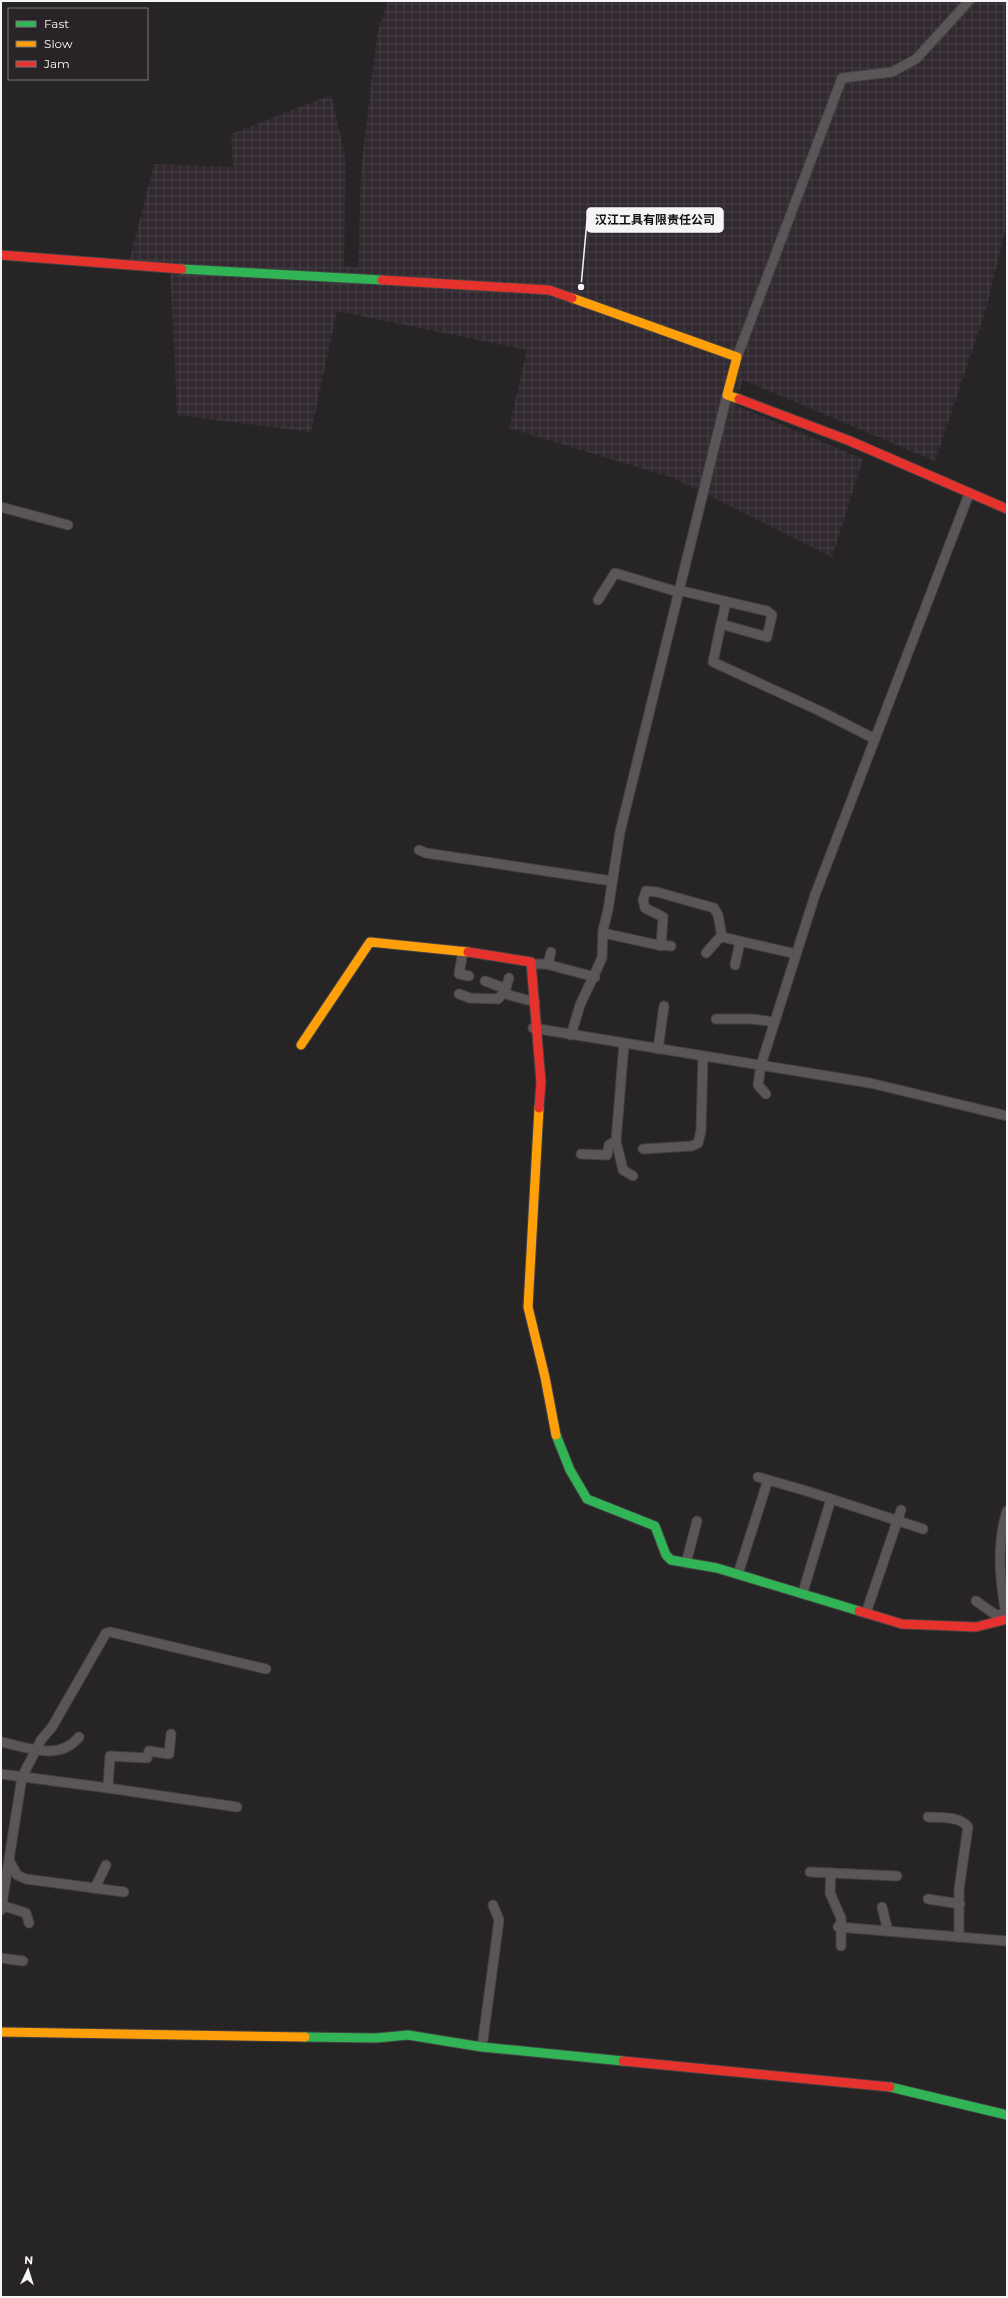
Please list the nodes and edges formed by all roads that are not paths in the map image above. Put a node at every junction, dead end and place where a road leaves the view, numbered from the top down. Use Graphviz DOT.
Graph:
graph roads {
  1 [pos="969,1"];
  2 [pos="1,255"];
  3 [pos="737,357"];
  4 [pos="727,395"];
  5 [pos="969,494"];
  6 [pos="1,507"];
  7 [pos="1007,509"];
  8 [pos="68,525"];
  9 [pos="678,591"];
  10 [pos="598,600"];
  11 [pos="726,602"];
  12 [pos="721,624"];
  13 [pos="875,739"];
  14 [pos="419,850"];
  15 [pos="612,881"];
  16 [pos="603,933"];
  17 [pos="721,936"];
  18 [pos="740,942"];
  19 [pos="463,951"];
  20 [pos="551,952"];
  21 [pos="706,953"];
  22 [pos="796,954"];
  23 [pos="531,964"];
  24 [pos="548,964"];
  25 [pos="735,965"];
  26 [pos="469,976"];
  27 [pos="595,977"];
  28 [pos="509,978"];
  29 [pos="485,981"];
  30 [pos="505,991"];
  31 [pos="460,994"];
  32 [pos="534,1002"];
  33 [pos="664,1006"];
  34 [pos="716,1019"];
  35 [pos="774,1022"];
  36 [pos="534,1028"];
  37 [pos="571,1035"];
  38 [pos="624,1044"];
  39 [pos="301,1046"];
  40 [pos="658,1049"];
  41 [pos="704,1056"];
  42 [pos="761,1065"];
  43 [pos="766,1094"];
  44 [pos="1007,1116"];
  45 [pos="616,1141"];
  46 [pos="643,1149"];
  47 [pos="581,1154"];
  48 [pos="633,1176"];
  49 [pos="758,1477"];
  50 [pos="768,1480"];
  51 [pos="831,1499"];
  52 [pos="901,1510"];
  53 [pos="1007,1511"];
  54 [pos="897,1520"];
  55 [pos="697,1521"];
  56 [pos="923,1529"];
  57 [pos="686,1563"];
  58 [pos="738,1574"];
  59 [pos="803,1592"];
  60 [pos="976,1601"];
  61 [pos="866,1613"];
  62 [pos="1007,1617"];
  63 [pos="266,1669"];
  64 [pos="171,1734"];
  65 [pos="79,1737"];
  66 [pos="1,1742"];
  67 [pos="36,1750"];
  68 [pos="1,1774"];
  69 [pos="22,1777"];
  70 [pos="108,1788"];
  71 [pos="237,1807"];
  72 [pos="928,1817"];
  73 [pos="10,1862"];
  74 [pos="106,1865"];
  75 [pos="810,1872"];
  76 [pos="831,1873"];
  77 [pos="897,1876"];
  78 [pos="95,1888"];
  79 [pos="124,1892"];
  80 [pos="928,1900"];
  81 [pos="960,1904"];
  82 [pos="493,1905"];
  83 [pos="1,1907"];
  84 [pos="882,1907"];
  85 [pos="29,1923"];
  86 [pos="840,1927"];
  87 [pos="888,1931"];
  88 [pos="959,1937"];
  89 [pos="1007,1941"];
  90 [pos="841,1946"];
  91 [pos="1,1958"];
  92 [pos="23,1961"];
  93 [pos="1,2032"];
  94 [pos="482,2046"];
  95 [pos="1007,2115"];
  1 -- 3 [label="street"];
  2 -- 3 [label="street"];
  3 -- 4 [label="street"];
  4 -- 5 [label="street"];
  4 -- 9 [label="street"];
  5 -- 7 [label="street"];
  5 -- 13 [label="street"];
  6 -- 8 [label="street"];
  9 -- 10 [label="street"];
  9 -- 11 [label="street"];
  9 -- 15 [label="street"];
  11 -- 12 [label="street"];
  11 -- 12 [label="street"];
  12 -- 13 [label="street"];
  13 -- 22 [label="street"];
  14 -- 15 [label="street"];
  15 -- 16 [label="street"];
  16 -- 17 [label="street"];
  16 -- 27 [label="street"];
  17 -- 18 [label="street"];
  17 -- 21 [label="street"];
  18 -- 22 [label="street"];
  18 -- 25 [label="street"];
  19 -- 23 [label="street"];
  19 -- 26 [label="street"];
  19 -- 39 [label="street"];
  20 -- 24 [label="street"];
  22 -- 35 [label="street"];
  23 -- 24 [label="street"];
  23 -- 32 [label="street"];
  24 -- 27 [label="street"];
  27 -- 37 [label="street"];
  28 -- 30 [label="street"];
  29 -- 30 [label="street"];
  30 -- 31 [label="street"];
  30 -- 32 [label="street"];
  32 -- 36 [label="street"];
  33 -- 40 [label="street"];
  34 -- 35 [label="street"];
  35 -- 42 [label="street"];
  36 -- 37 [label="street"];
  36 -- 57 [label="street"];
  37 -- 38 [label="street"];
  38 -- 40 [label="street"];
  38 -- 45 [label="street"];
  40 -- 41 [label="street"];
  41 -- 42 [label="street"];
  41 -- 46 [label="street"];
  42 -- 43 [label="street"];
  42 -- 44 [label="street"];
  45 -- 47 [label="street"];
  45 -- 48 [label="street"];
  49 -- 50 [label="street"];
  50 -- 51 [label="street"];
  50 -- 58 [label="street"];
  51 -- 54 [label="street"];
  51 -- 59 [label="street"];
  52 -- 54 [label="street"];
  53 -- 62 [label="street"];
  54 -- 56 [label="street"];
  54 -- 61 [label="street"];
  55 -- 57 [label="street"];
  57 -- 58 [label="street"];
  58 -- 59 [label="street"];
  59 -- 61 [label="street"];
  60 -- 62 [label="street"];
  61 -- 62 [label="street"];
  63 -- 67 [label="street"];
  64 -- 70 [label="street"];
  65 -- 67 [label="street"];
  66 -- 67 [label="street"];
  67 -- 69 [label="street"];
  68 -- 69 [label="street"];
  69 -- 70 [label="street"];
  69 -- 73 [label="street"];
  70 -- 71 [label="street"];
  72 -- 81 [label="street"];
  73 -- 78 [label="street"];
  73 -- 83 [label="street"];
  74 -- 78 [label="street"];
  75 -- 76 [label="street"];
  76 -- 77 [label="street"];
  76 -- 86 [label="street"];
  78 -- 79 [label="street"];
  80 -- 81 [label="street"];
  81 -- 88 [label="street"];
  82 -- 94 [label="street"];
  83 -- 85 [label="street"];
  84 -- 87 [label="street"];
  86 -- 87 [label="street"];
  86 -- 90 [label="street"];
  87 -- 88 [label="street"];
  88 -- 89 [label="street"];
  91 -- 92 [label="street"];
  93 -- 94 [label="street"];
  94 -- 95 [label="street"];
}
